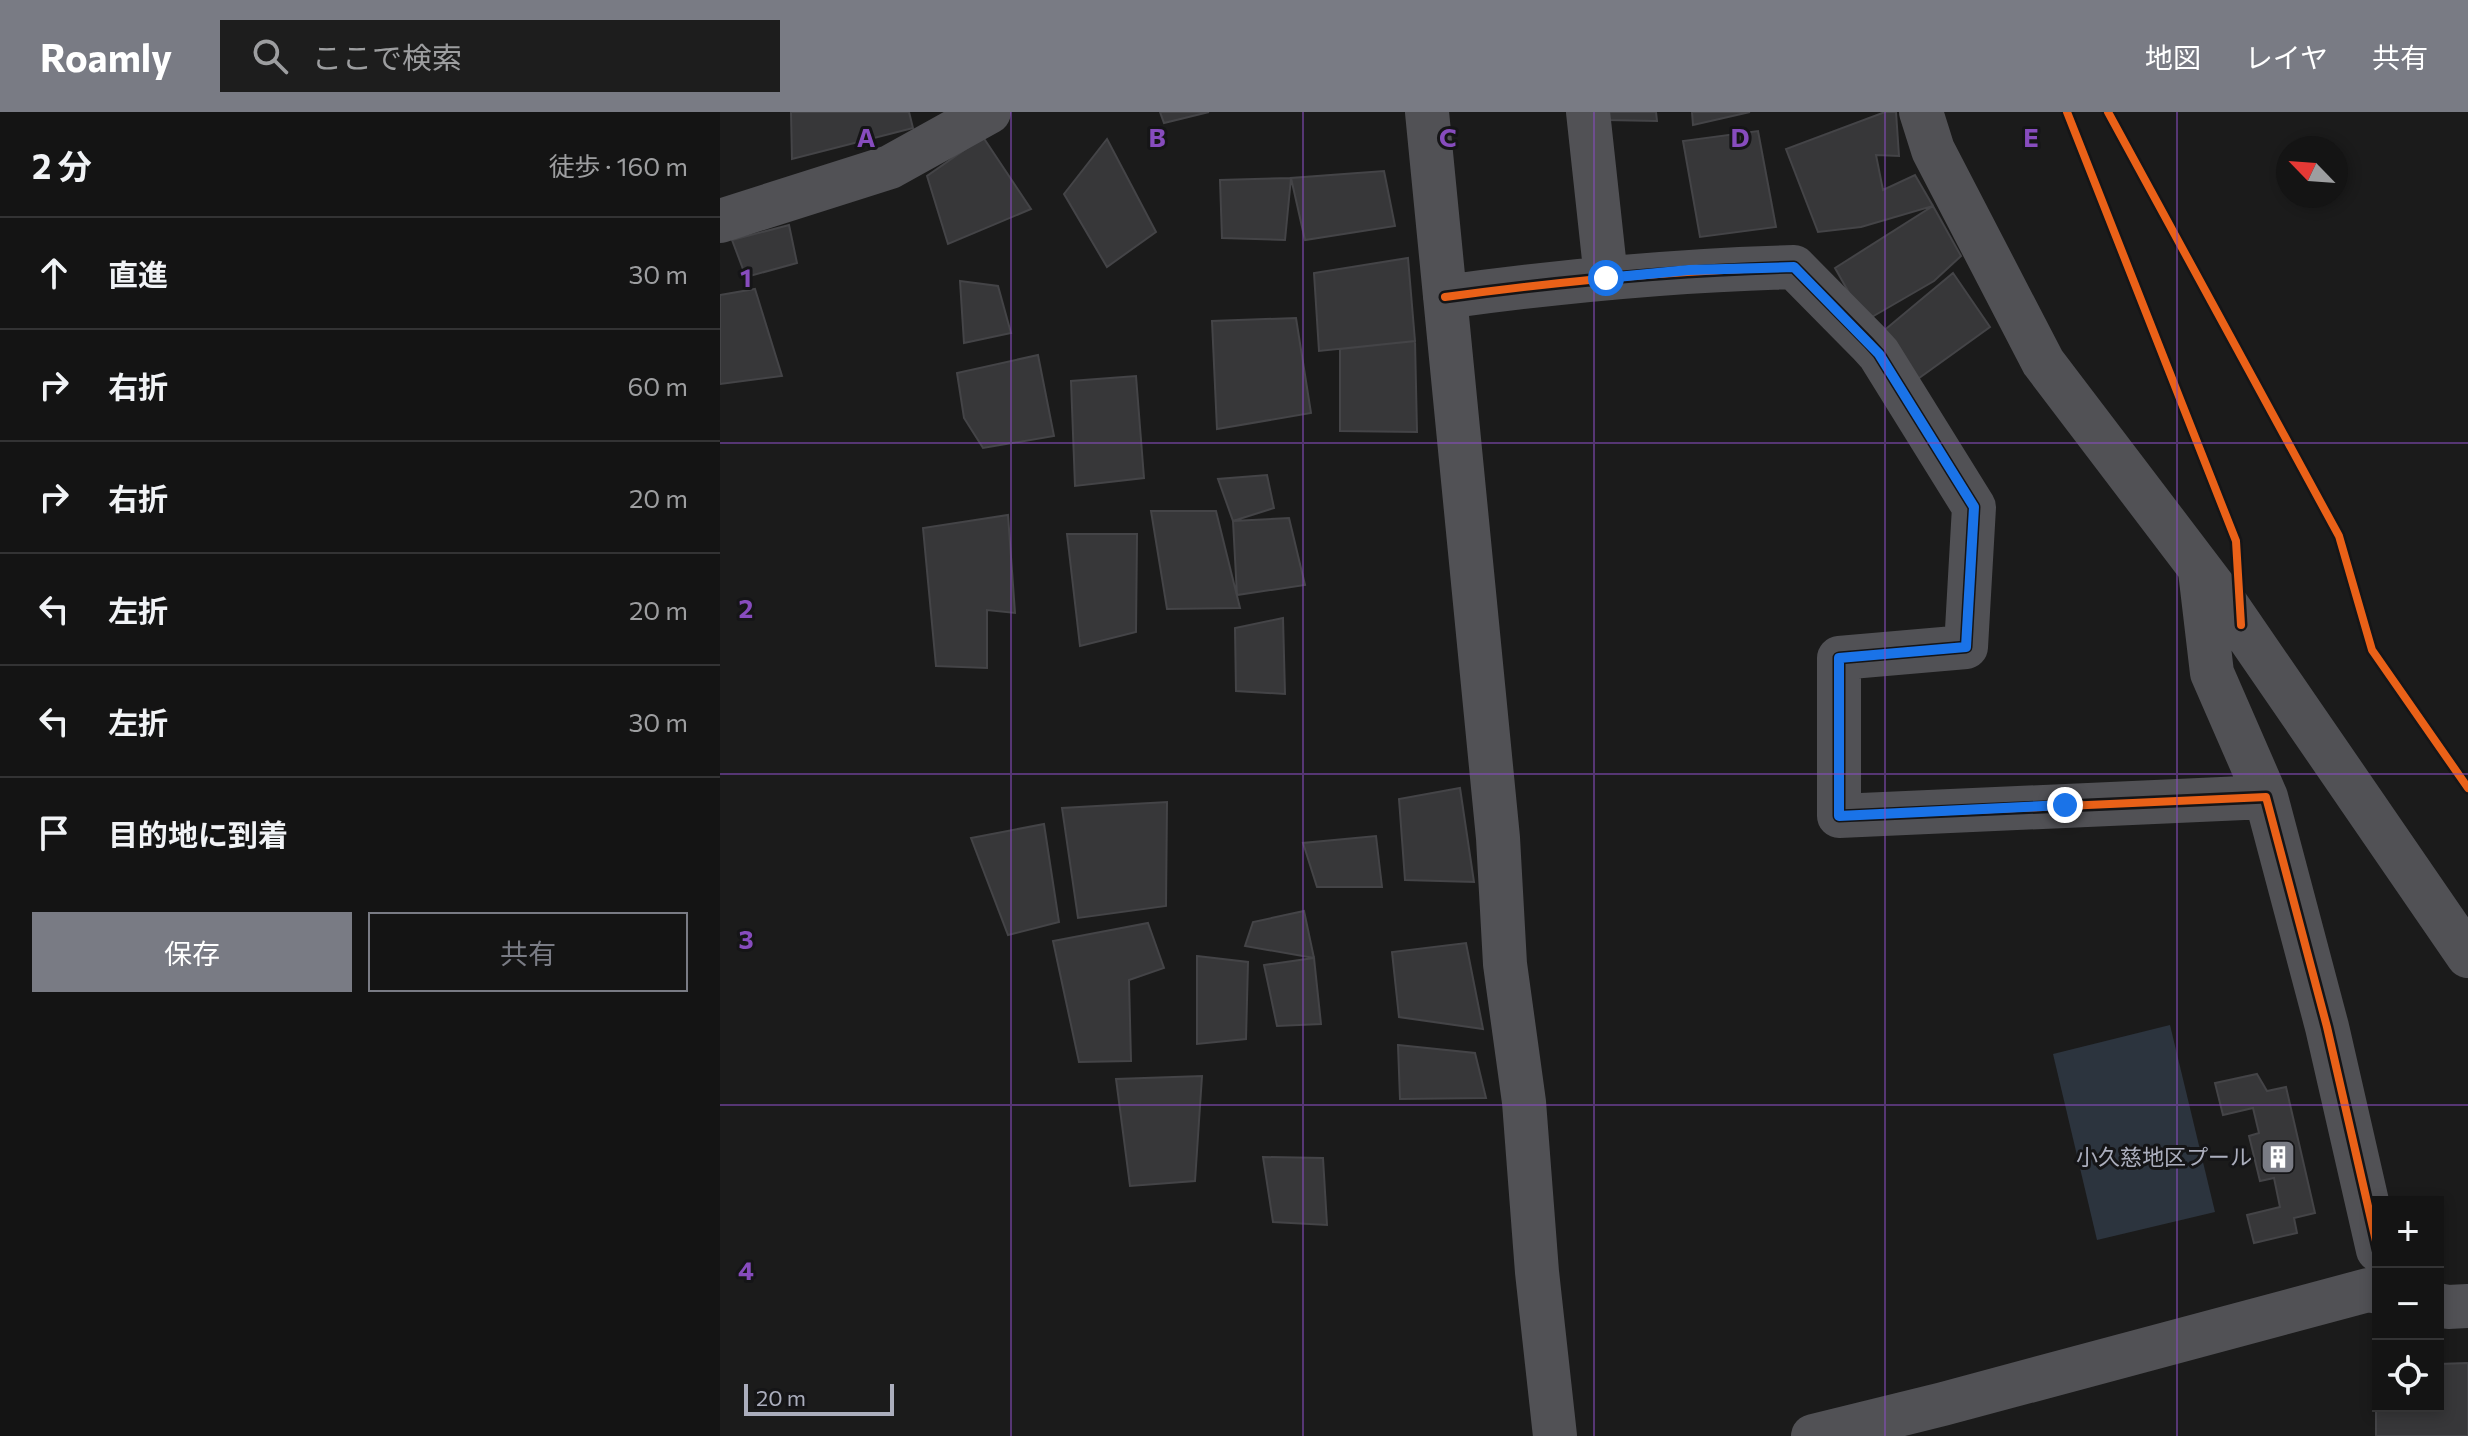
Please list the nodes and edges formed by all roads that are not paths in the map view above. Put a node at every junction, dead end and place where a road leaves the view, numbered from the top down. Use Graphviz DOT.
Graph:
graph roads {
  1 [pos="989,112"];
  2 [pos="1427,112"];
  3 [pos="1588,112"];
  4 [pos="1921,112"];
  5 [pos="720,221"];
  6 [pos="1606,278"];
  7 [pos="1445,297"];
  8 [pos="2199,567"];
  9 [pos="2266,797"];
  10 [pos="2468,956"];
  11 [pos="2372,1224"];
  12 [pos="2372,1291"];
  13 [pos="2444,1305"];
  14 [pos="2468,1306"];
  15 [pos="1555,1436"];
  16 [pos="1813,1436"];
  1 -- 5 [label="street"];
  2 -- 7 [label="street"];
  3 -- 6 [label="street"];
  4 -- 8 [label="street"];
  6 -- 7 [label="street"];
  6 -- 9 [label="street"];
  7 -- 15 [label="street"];
  8 -- 9 [label="street"];
  8 -- 10 [label="street"];
  9 -- 11 [label="street"];
  12 -- 16 [label="street"];
  13 -- 14 [label="street"];
}
